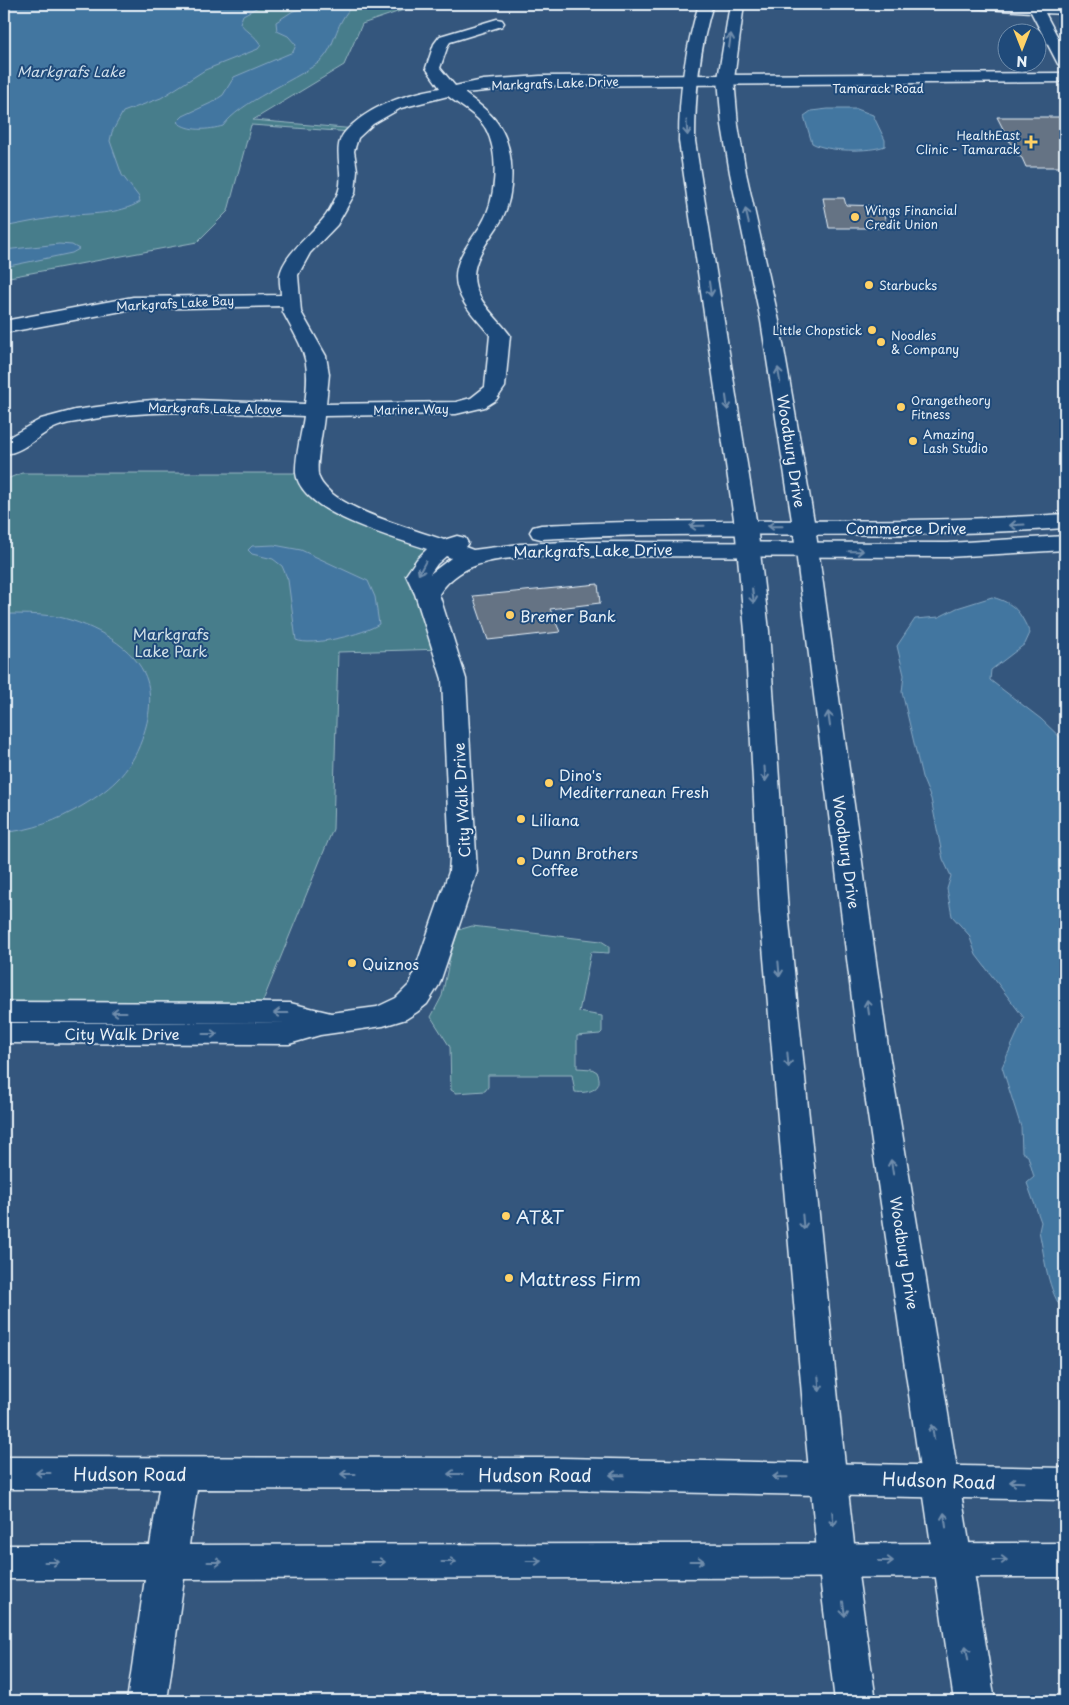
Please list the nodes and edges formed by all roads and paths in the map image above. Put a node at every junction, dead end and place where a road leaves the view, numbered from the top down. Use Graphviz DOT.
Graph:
graph roads {
  1 [pos="706,4"];
  2 [pos="737,4"];
  3 [pos="972,4"];
  4 [pos="1036,9"];
  5 [pos="1065,10"];
  6 [pos="497,23"];
  7 [pos="1065,64"];
  8 [pos="691,80"];
  9 [pos="726,84"];
  10 [pos="1065,86"];
  11 [pos="450,91"];
  12 [pos="289,300"];
  13 [pos="4,327"];
  14 [pos="314,410"];
  15 [pos="5,448"];
  16 [pos="1065,521"];
  17 [pos="746,537"];
  18 [pos="806,538"];
  19 [pos="1065,543"];
  20 [pos="442,548"];
  21 [pos="471,557"];
  22 [pos="427,594"];
  23 [pos="4,1012"];
  24 [pos="329,1023"];
  25 [pos="4,1033"];
  26 [pos="4,1472"];
  27 [pos="180,1474"];
  28 [pos="828,1477"];
  29 [pos="940,1480"];
  30 [pos="1065,1484"];
  31 [pos="951,1560"];
  32 [pos="1065,1560"];
  33 [pos="837,1561"];
  34 [pos="4,1562"];
  35 [pos="166,1562"];
  36 [pos="147,1701"];
  37 [pos="856,1701"];
  38 [pos="975,1701"];
  1 -- 8 [label="street"];
  9 -- 2 [label="street, Woodbury Drive, one-way"];
  3 -- 4 [label="street"];
  4 -- 5 [label="street"];
  4 -- 7 [label="street"];
  6 -- 11 [label="street, Mariner Way"];
  8 -- 9 [label="street, Tamarack Road"];
  8 -- 11 [label="street, Markgrafs Lake Drive"];
  8 -- 17 [label="street, one-way"];
  9 -- 10 [label="street, Tamarack Road"];
  18 -- 9 [label="street, Woodbury Drive, one-way"];
  11 -- 12 [label="street, Markgrafs Lake Drive"];
  11 -- 14 [label="street, Mariner Way"];
  12 -- 13 [label="street, Markgrafs Lake Bay"];
  12 -- 14 [label="street, Markgrafs Lake Drive"];
  14 -- 15 [label="street, Markgrafs Lake Alcove"];
  14 -- 20 [label="street, Markgrafs Lake Drive"];
  16 -- 18 [label="street, Commerce Drive, one-way"];
  17 -- 18 [label="street, Commerce Drive"];
  17 -- 20 [label="street, Markgrafs Lake Drive, one-way"];
  17 -- 21 [label="street, Markgrafs Lake Drive"];
  17 -- 28 [label="street, one-way"];
  18 -- 19 [label="street, Commerce Drive, one-way"];
  29 -- 18 [label="street, Woodbury Drive, one-way"];
  20 -- 21 [label="street, Markgrafs Lake Drive"];
  20 -- 22 [label="street, City Walk Drive, one-way"];
  21 -- 22 [label="street"];
  22 -- 24 [label="street, City Walk Drive"];
  24 -- 23 [label="street, City Walk Drive, one-way"];
  25 -- 24 [label="street, City Walk Drive, one-way"];
  27 -- 26 [label="street, Hudson Road, one-way"];
  28 -- 27 [label="street, Hudson Road, one-way"];
  27 -- 35 [label="street"];
  28 -- 29 [label="street, Hudson Road"];
  28 -- 33 [label="street, one-way"];
  30 -- 29 [label="street, Hudson Road, one-way"];
  31 -- 29 [label="street, Woodbury Drive, one-way"];
  31 -- 32 [label="street, one-way"];
  33 -- 31 [label="street, one-way"];
  38 -- 31 [label="street, Woodbury Drive, one-way"];
  35 -- 33 [label="street, one-way"];
  33 -- 37 [label="street, one-way"];
  34 -- 35 [label="street, one-way"];
  35 -- 36 [label="street"];
}
